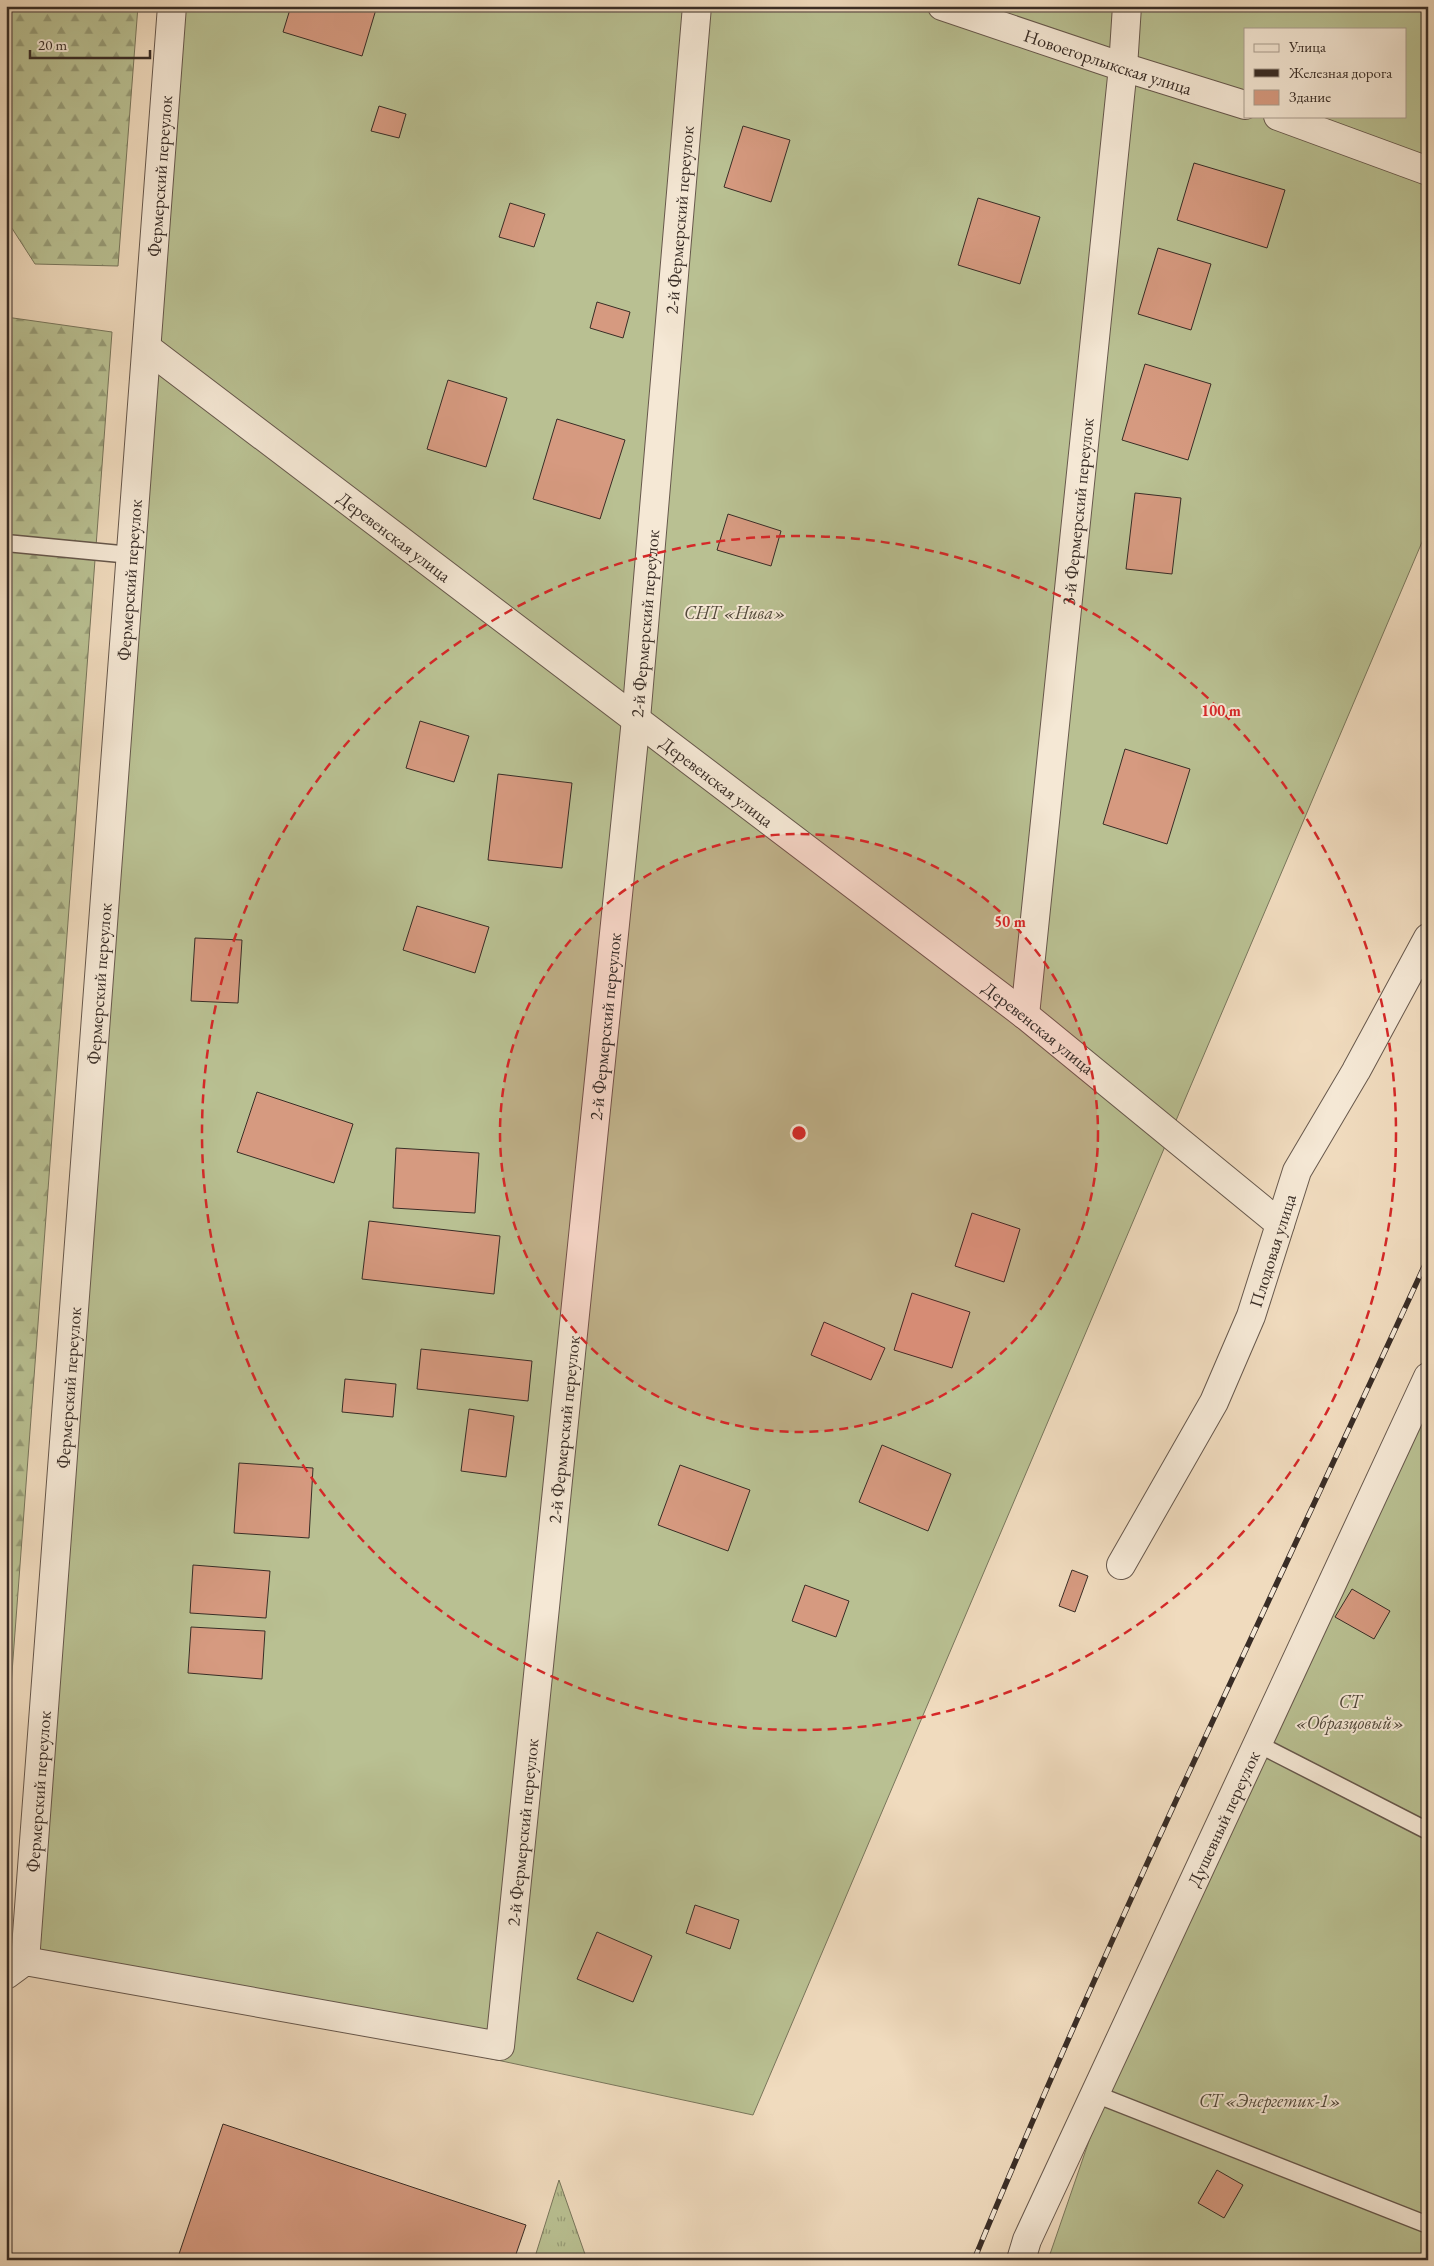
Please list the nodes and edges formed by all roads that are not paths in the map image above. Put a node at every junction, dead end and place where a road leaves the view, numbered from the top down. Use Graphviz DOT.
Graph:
graph roads {
  1 [pos="172,6"];
  2 [pos="697,6"];
  3 [pos="942,6"];
  4 [pos="1127,6"];
  5 [pos="1123,67"];
  6 [pos="1244,105"];
  7 [pos="1283,118"];
  8 [pos="1428,171"];
  9 [pos="146,348"];
  10 [pos="6,543"];
  11 [pos="131,555"];
  12 [pos="636,720"];
  13 [pos="1428,938"];
  14 [pos="1024,1015"];
  15 [pos="1280,1224"];
  16 [pos="1428,1377"];
  17 [pos="1121,1565"];
  18 [pos="1258,1744"];
  19 [pos="1428,1831"];
  20 [pos="16,1968"];
  21 [pos="1095,2094"];
  22 [pos="1428,2225"];
  23 [pos="1021,2260"];
  1 -- 9 [label="street, Фермерский переулок"];
  2 -- 12 [label="street, 2-й Фермерский переулок"];
  3 -- 5 [label="street, Новоегорлыкская улица"];
  4 -- 5 [label="street, 3-й Фермерский переулок"];
  5 -- 6 [label="street, Новоегорлыкская улица"];
  5 -- 14 [label="street, 3-й Фермерский переулок"];
  7 -- 8 [label="street"];
  9 -- 11 [label="street, Фермерский переулок"];
  9 -- 12 [label="street, Деревенская улица"];
  10 -- 11 [label="lane"];
  11 -- 20 [label="street, Фермерский переулок"];
  12 -- 14 [label="street, Деревенская улица"];
  12 -- 20 [label="street, 2-й Фермерский переулок"];
  13 -- 15 [label="street, Плодовая улица"];
  14 -- 15 [label="street, Деревенская улица"];
  15 -- 17 [label="street, Плодовая улица"];
  16 -- 18 [label="street, Душевный переулок"];
  18 -- 19 [label="lane"];
  18 -- 21 [label="street, Душевный переулок"];
  21 -- 22 [label="lane"];
  21 -- 23 [label="street, Душевный переулок"];
}
